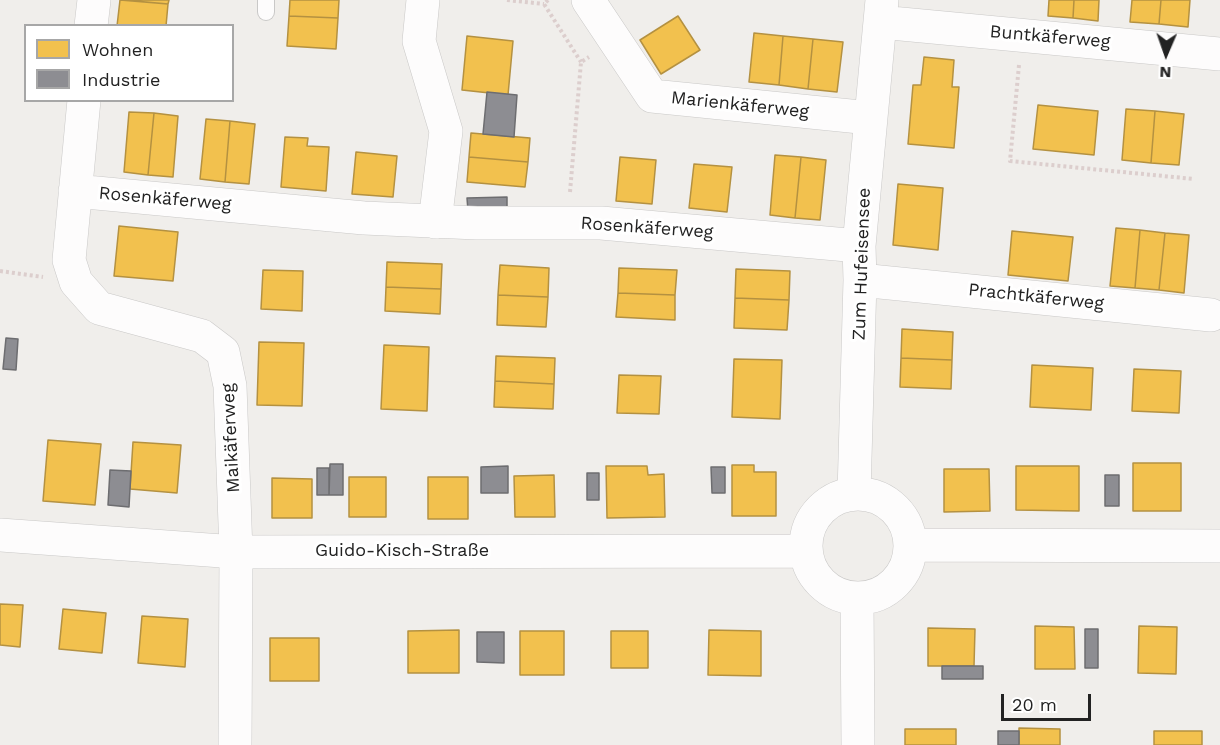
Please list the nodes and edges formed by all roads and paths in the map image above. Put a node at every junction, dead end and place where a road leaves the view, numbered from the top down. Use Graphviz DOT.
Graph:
graph roads {
  1 [pos="94,0"];
  2 [pos="423,0"];
  3 [pos="507,0"];
  4 [pos="548,0"];
  5 [pos="588,0"];
  6 [pos="544,4"];
  7 [pos="881,11"];
  8 [pos="91,24"];
  9 [pos="1021,34"];
  10 [pos="615,40"];
  11 [pos="1220,54"];
  12 [pos="581,63"];
  13 [pos="84,102"];
  14 [pos="870,118"];
  15 [pos="1194,179"];
  16 [pos="75,191"];
  17 [pos="435,222"];
  18 [pos="567,222"];
  19 [pos="859,246"];
  20 [pos="860,280"];
  21 [pos="1211,315"];
  22 [pos="854,494"];
  23 [pos="0,535"];
  24 [pos="911,545"];
  25 [pos="1220,546"];
  26 [pos="805,551"];
  27 [pos="236,552"];
  28 [pos="857,599"];
  29 [pos="235,745"];
  30 [pos="858,745"];
  1 -- 8 [label="street"];
  2 -- 17 [label="street"];
  3 -- 6 [label="path"];
  4 -- 6 [label="path"];
  5 -- 10 [label="street, Marienkäferweg"];
  6 -- 12 [label="path"];
  7 -- 9 [label="street, Buntkäferweg"];
  7 -- 14 [label="street, Zum Hufeisensee"];
  9 -- 11 [label="street, Buntkäferweg"];
  9 -- 15 [label="path"];
  10 -- 12 [label="path"];
  10 -- 14 [label="street, Marienkäferweg"];
  12 -- 18 [label="path"];
  13 -- 16 [label="street, Maikäferweg"];
  14 -- 19 [label="street, Zum Hufeisensee"];
  16 -- 17 [label="street, Rosenkäferweg"];
  16 -- 27 [label="street, Maikäferweg"];
  17 -- 18 [label="street, Rosenkäferweg"];
  18 -- 19 [label="street, Rosenkäferweg"];
  19 -- 20 [label="street, Zum Hufeisensee"];
  20 -- 21 [label="street, Prachtkäferweg"];
  20 -- 22 [label="street, Zum Hufeisensee"];
  22 -- 24 [label="street"];
  22 -- 26 [label="street"];
  23 -- 27 [label="street, Guido-Kisch-Straße"];
  24 -- 25 [label="street"];
  24 -- 28 [label="street"];
  26 -- 27 [label="street, Guido-Kisch-Straße"];
  26 -- 28 [label="street"];
  27 -- 29 [label="street, Maikäferweg"];
  28 -- 30 [label="street"];
}
